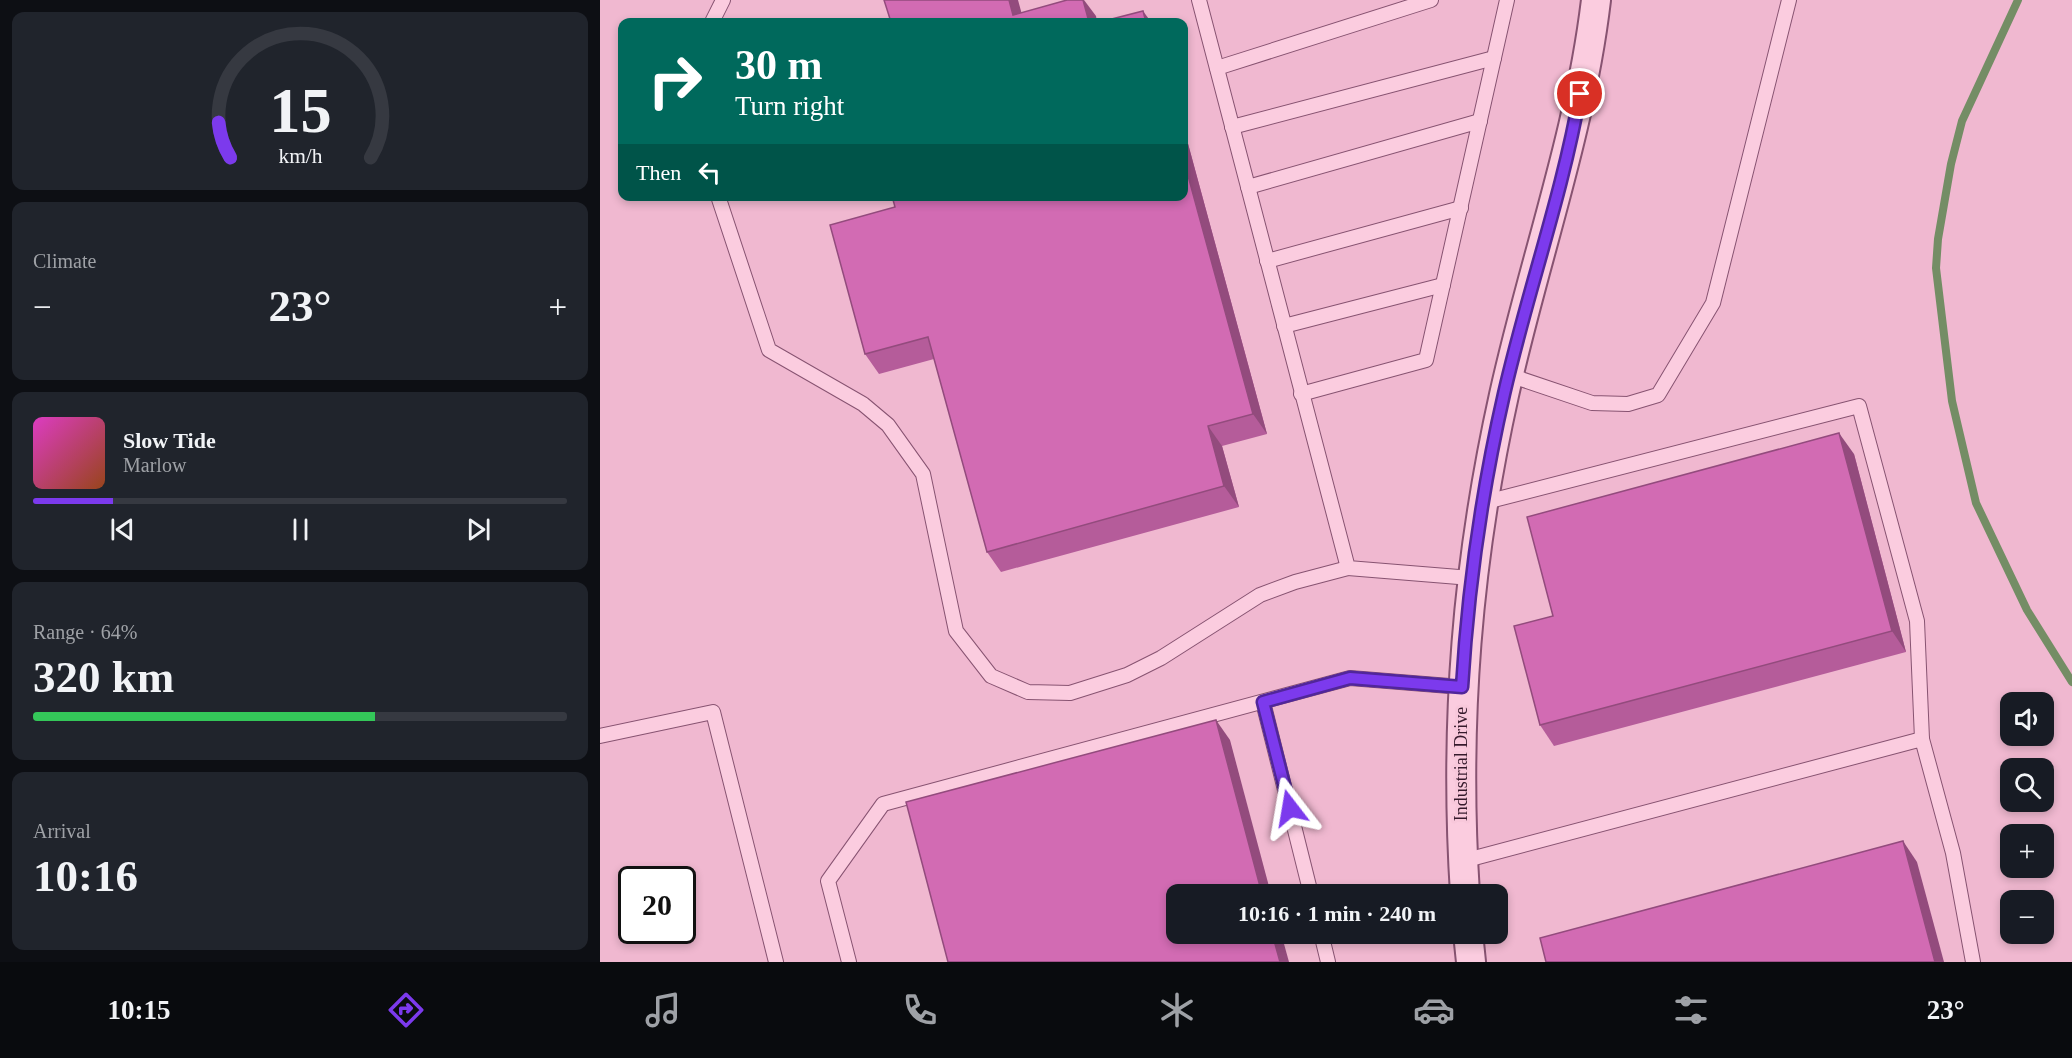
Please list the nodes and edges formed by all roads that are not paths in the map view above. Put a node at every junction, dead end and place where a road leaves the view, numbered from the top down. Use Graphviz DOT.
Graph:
graph roads {
  1 [pos="723,0"];
  2 [pos="1199,0"];
  3 [pos="1431,0"];
  4 [pos="1507,0"];
  5 [pos="1596,0"];
  6 [pos="1789,0"];
  7 [pos="714,18"];
  8 [pos="1494,58"];
  9 [pos="1217,68"];
  10 [pos="1480,122"];
  11 [pos="1232,127"];
  12 [pos="1248,187"];
  13 [pos="720,201"];
  14 [pos="1461,208"];
  15 [pos="1267,261"];
  16 [pos="1443,285"];
  17 [pos="1284,326"];
  18 [pos="1509,375"];
  19 [pos="1301,394"];
  20 [pos="1482,503"];
  21 [pos="1348,568"];
  22 [pos="1471,579"];
  23 [pos="1462,687"];
  24 [pos="1263,702"];
  25 [pos="600,736"];
  26 [pos="1922,739"];
  27 [pos="1463,861"];
  28 [pos="1308,884"];
  29 [pos="1464,884"];
  30 [pos="1324,944"];
  31 [pos="1469,944"];
  32 [pos="776,962"];
  33 [pos="849,962"];
  34 [pos="1328,962"];
  35 [pos="1471,962"];
  36 [pos="1973,962"];
  1 -- 7 [label="lane"];
  2 -- 9 [label="lane"];
  3 -- 9 [label="lane"];
  4 -- 8 [label="lane"];
  5 -- 18 [label="street, Industrial Drive"];
  6 -- 18 [label="lane"];
  8 -- 10 [label="lane"];
  8 -- 11 [label="lane"];
  9 -- 11 [label="lane"];
  10 -- 12 [label="lane"];
  10 -- 14 [label="lane"];
  11 -- 12 [label="lane"];
  12 -- 15 [label="lane"];
  13 -- 21 [label="lane"];
  14 -- 15 [label="lane"];
  14 -- 16 [label="lane"];
  15 -- 17 [label="lane"];
  16 -- 17 [label="lane"];
  16 -- 19 [label="lane"];
  17 -- 19 [label="lane"];
  18 -- 20 [label="street, Industrial Drive"];
  19 -- 21 [label="lane"];
  20 -- 22 [label="street, Industrial Drive"];
  20 -- 26 [label="lane"];
  21 -- 22 [label="lane"];
  22 -- 23 [label="street, Industrial Drive"];
  23 -- 24 [label="lane"];
  23 -- 27 [label="street, Industrial Drive"];
  24 -- 28 [label="lane"];
  24 -- 33 [label="lane"];
  25 -- 32 [label="lane"];
  26 -- 27 [label="lane"];
  26 -- 36 [label="lane"];
  27 -- 29 [label="street, Industrial Drive"];
  30 -- 34 [label="lane"];
  31 -- 35 [label="street"];
}
